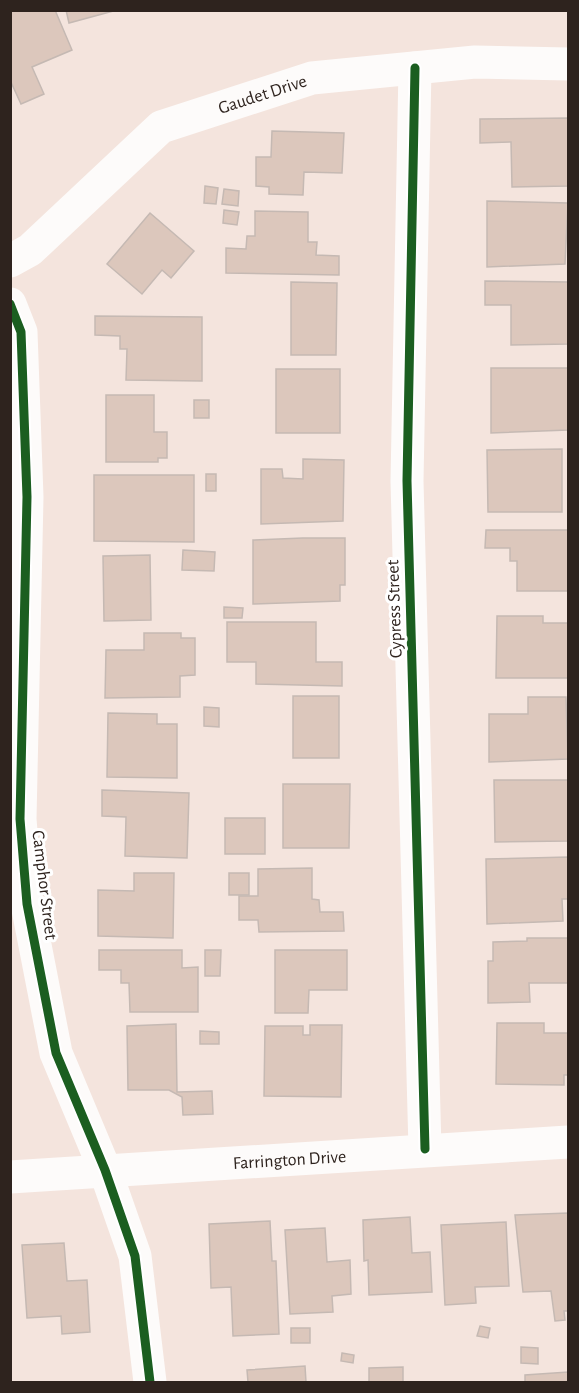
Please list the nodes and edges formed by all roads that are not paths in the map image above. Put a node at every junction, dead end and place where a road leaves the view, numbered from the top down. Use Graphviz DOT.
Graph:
graph roads {
  1 [pos="568,64"];
  2 [pos="415,68"];
  3 [pos="10,261"];
  4 [pos="10,304"];
  5 [pos="568,1142"];
  6 [pos="425,1149"];
  7 [pos="105,1170"];
  8 [pos="10,1177"];
  9 [pos="150,1383"];
  1 -- 2 [label="street, Gaudet Drive"];
  2 -- 3 [label="street, Gaudet Drive"];
  2 -- 6 [label="street, Cypress Street"];
  4 -- 7 [label="street, Camphor Street"];
  5 -- 6 [label="street, Farrington Drive"];
  6 -- 7 [label="street, Farrington Drive"];
  7 -- 8 [label="street, Farrington Drive"];
  7 -- 9 [label="street, Camphor Street"];
}
